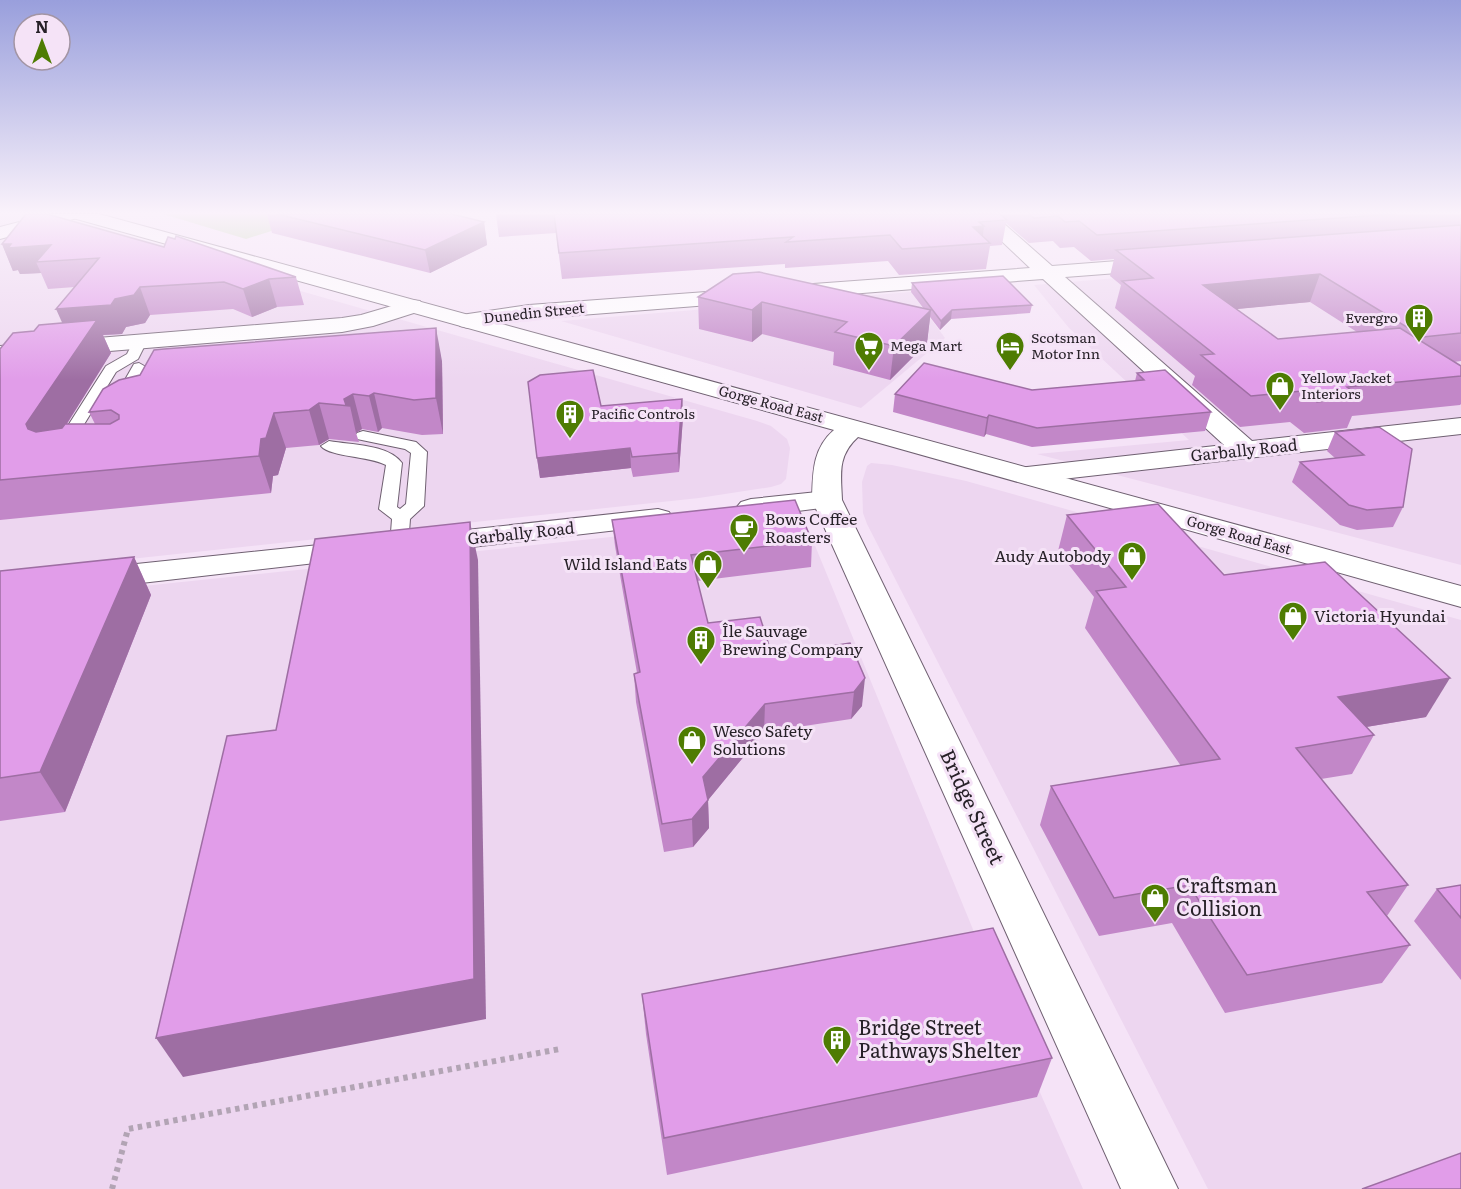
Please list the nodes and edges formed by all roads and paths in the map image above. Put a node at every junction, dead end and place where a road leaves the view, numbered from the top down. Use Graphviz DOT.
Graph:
graph roads {
  1 [pos="280,269"];
  2 [pos="1045,269"];
  3 [pos="1083,269"];
  4 [pos="1048,272"];
  5 [pos="412,306"];
  6 [pos="468,321"];
  7 [pos="0,353"];
  8 [pos="137,356"];
  9 [pos="112,417"];
  10 [pos="1461,426"];
  11 [pos="853,427"];
  12 [pos="363,436"];
  13 [pos="329,446"];
  14 [pos="1246,450"];
  15 [pos="72,459"];
  16 [pos="1027,475"];
  17 [pos="827,500"];
  18 [pos="723,511"];
  19 [pos="687,515"];
  20 [pos="400,532"];
  21 [pos="68,581"];
  22 [pos="1461,597"];
  23 [pos="560,1049"];
  24 [pos="112,1189"];
  25 [pos="1150,1189"];
  1 -- 5 [label="street, Gorge Road East"];
  2 -- 4 [label="street"];
  3 -- 4 [label="street, Dunedin Street"];
  4 -- 6 [label="street, Dunedin Street"];
  4 -- 14 [label="street"];
  5 -- 6 [label="street, Gorge Road East"];
  5 -- 8 [label="street"];
  6 -- 11 [label="street, Gorge Road East"];
  7 -- 8 [label="street"];
  8 -- 9 [label="lane"];
  8 -- 15 [label="lane"];
  10 -- 14 [label="street, Garbally Road"];
  11 -- 16 [label="street, Gorge Road East"];
  11 -- 17 [label="street, Bridge Street"];
  12 -- 20 [label="lane"];
  13 -- 20 [label="lane"];
  14 -- 16 [label="street, Garbally Road"];
  16 -- 22 [label="street, Gorge Road East"];
  17 -- 18 [label="street"];
  17 -- 25 [label="street, Bridge Street"];
  19 -- 20 [label="street, Garbally Road"];
  20 -- 21 [label="street, Garbally Road"];
  23 -- 24 [label="path"];
}
